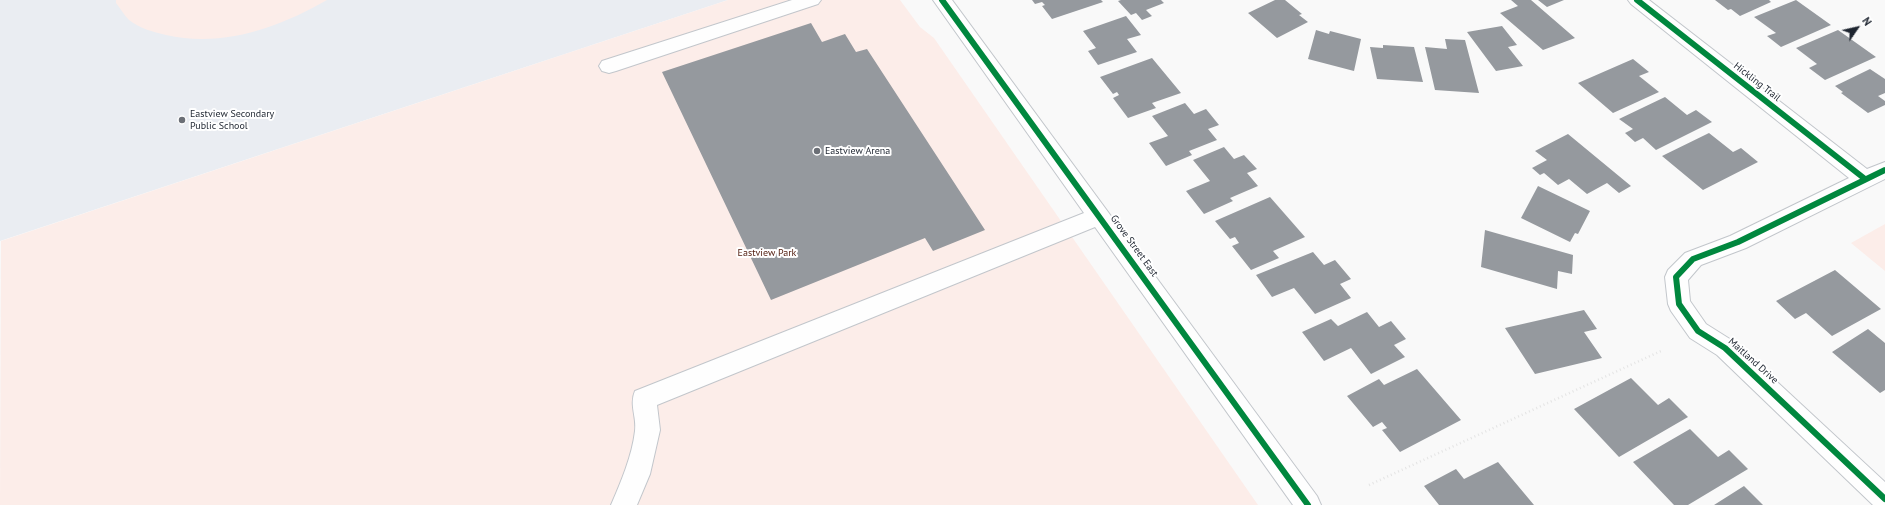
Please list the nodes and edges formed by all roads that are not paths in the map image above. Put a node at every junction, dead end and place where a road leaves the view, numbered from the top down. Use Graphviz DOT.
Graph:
graph roads {
  1 [pos="812,0"];
  2 [pos="942,0"];
  3 [pos="1637,0"];
  4 [pos="610,66"];
  5 [pos="1875,174"];
  6 [pos="1100,216"];
  7 [pos="1885,499"];
  8 [pos="624,505"];
  9 [pos="1308,505"];
  1 -- 4 [label="street"];
  2 -- 6 [label="street, Grove Street East"];
  3 -- 5 [label="street, Hickling Trail"];
  5 -- 7 [label="street, Maitland Drive"];
  6 -- 8 [label="street"];
  6 -- 9 [label="street, Grove Street East"];
}
